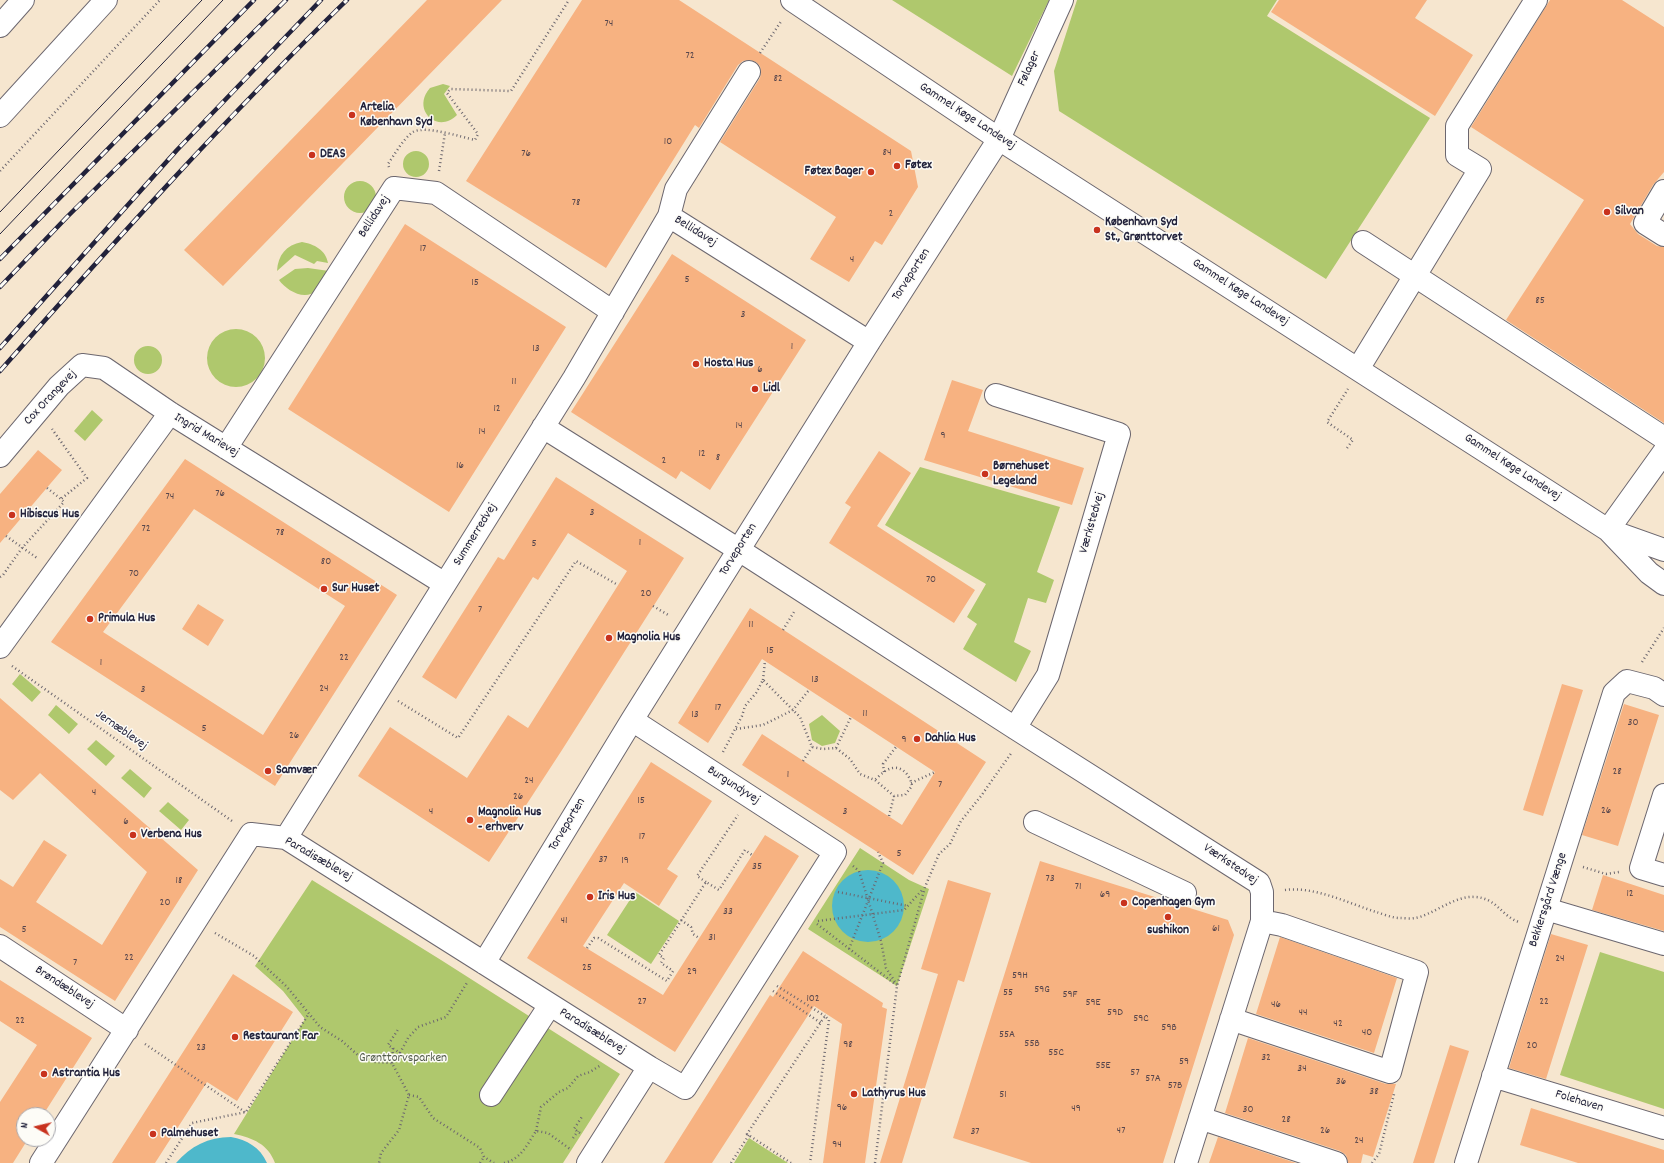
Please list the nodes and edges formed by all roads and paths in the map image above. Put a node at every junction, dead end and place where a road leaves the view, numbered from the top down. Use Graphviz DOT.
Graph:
graph roads {
  1 [pos="22,0"];
  2 [pos="106,0"];
  3 [pos="160,0"];
  4 [pos="569,0"];
  5 [pos="1062,0"];
  6 [pos="1536,0"];
  7 [pos="793,1"];
  8 [pos="0,26"];
  9 [pos="760,53"];
  10 [pos="748,72"];
  11 [pos="0,116"];
  12 [pos="445,133"];
  13 [pos="999,139"];
  14 [pos="0,171"];
  15 [pos="394,188"];
  16 [pos="1664,191"];
  17 [pos="436,193"];
  18 [pos="669,216"];
  19 [pos="1664,235"];
  20 [pos="1363,242"];
  21 [pos="1415,276"];
  22 [pos="613,312"];
  23 [pos="869,342"];
  24 [pos="1358,369"];
  25 [pos="996,395"];
  26 [pos="1336,409"];
  27 [pos="38,411"];
  28 [pos="170,413"];
  29 [pos="543,427"];
  30 [pos="1664,438"];
  31 [pos="226,448"];
  32 [pos="1346,448"];
  33 [pos="1664,452"];
  34 [pos="0,456"];
  35 [pos="47,488"];
  36 [pos="61,499"];
  37 [pos="1608,530"];
  38 [pos="6,536"];
  39 [pos="22,548"];
  40 [pos="739,550"];
  41 [pos="1664,550"];
  42 [pos="0,577"];
  43 [pos="445,584"];
  44 [pos="1664,584"];
  45 [pos="618,585"];
  46 [pos="1664,628"];
  47 [pos="3,655"];
  48 [pos="765,661"];
  49 [pos="763,680"];
  50 [pos="1635,683"];
  51 [pos="809,690"];
  52 [pos="1664,695"];
  53 [pos="403,705"];
  54 [pos="793,710"];
  55 [pos="851,717"];
  56 [pos="632,720"];
  57 [pos="736,729"];
  58 [pos="1020,731"];
  59 [pos="730,742"];
  60 [pos="812,747"];
  61 [pos="896,747"];
  62 [pos="836,748"];
  63 [pos="803,761"];
  64 [pos="884,772"];
  65 [pos="935,772"];
  66 [pos="875,780"];
  67 [pos="911,783"];
  68 [pos="1664,795"];
  69 [pos="894,796"];
  70 [pos="750,797"];
  71 [pos="889,816"];
  72 [pos="231,820"];
  73 [pos="1035,822"];
  74 [pos="286,838"];
  75 [pos="834,852"];
  76 [pos="878,852"];
  77 [pos="752,855"];
  78 [pos="1583,867"];
  79 [pos="860,871"];
  80 [pos="1606,874"];
  81 [pos="1664,875"];
  82 [pos="706,882"];
  83 [pos="925,887"];
  84 [pos="836,891"];
  85 [pos="1262,892"];
  86 [pos="1185,893"];
  87 [pos="868,898"];
  88 [pos="906,906"];
  89 [pos="1546,909"];
  90 [pos="873,915"];
  91 [pos="861,916"];
  92 [pos="196,920"];
  93 [pos="681,920"];
  94 [pos="1513,920"];
  95 [pos="1262,921"];
  96 [pos="699,938"];
  97 [pos="1664,944"];
  98 [pos="0,946"];
  99 [pos="587,948"];
  100 [pos="849,949"];
  101 [pos="484,963"];
  102 [pos="755,979"];
  103 [pos="778,986"];
  104 [pos="897,986"];
  105 [pos="550,1005"];
  106 [pos="308,1015"];
  107 [pos="825,1016"];
  108 [pos="1231,1019"];
  109 [pos="821,1022"];
  110 [pos="399,1028"];
  111 [pos="127,1030"];
  112 [pos="393,1048"];
  113 [pos="620,1049"];
  114 [pos="400,1052"];
  115 [pos="392,1064"];
  116 [pos="649,1067"];
  117 [pos="1390,1072"];
  118 [pos="1494,1076"];
  119 [pos="409,1095"];
  120 [pos="491,1095"];
  121 [pos="246,1112"];
  122 [pos="583,1115"];
  123 [pos="1200,1118"];
  124 [pos="1664,1128"];
  125 [pos="536,1131"];
  126 [pos="749,1136"];
  127 [pos="573,1138"];
  128 [pos="484,1157"];
  129 [pos="513,1162"];
  130 [pos="42,1163"];
  131 [pos="166,1163"];
  132 [pos="379,1163"];
  133 [pos="480,1163"];
  134 [pos="494,1163"];
  135 [pos="504,1163"];
  136 [pos="588,1163"];
  137 [pos="731,1163"];
  138 [pos="792,1163"];
  139 [pos="810,1163"];
  140 [pos="875,1163"];
  141 [pos="1186,1163"];
  142 [pos="1336,1163"];
  143 [pos="1372,1163"];
  144 [pos="1466,1163"];
  1 -- 8 [label="street"];
  2 -- 11 [label="street"];
  3 -- 14 [label="path"];
  4 -- 12 [label="path, Bellidavej"];
  5 -- 13 [label="street, Følager"];
  6 -- 21 [label="street"];
  7 -- 9 [label="path"];
  7 -- 13 [label="street, Gammel Køge Landevej"];
  10 -- 18 [label="street"];
  12 -- 15 [label="path, Bellidavej"];
  12 -- 17 [label="path"];
  13 -- 23 [label="street, Torveporten"];
  13 -- 24 [label="street, Gammel Køge Landevej"];
  15 -- 17 [label="street"];
  15 -- 31 [label="street, Bellidavej"];
  16 -- 19 [label="street"];
  17 -- 22 [label="street"];
  18 -- 22 [label="street, Bellidavej"];
  18 -- 23 [label="street, Bellidavej"];
  20 -- 21 [label="street"];
  21 -- 24 [label="street"];
  21 -- 30 [label="street"];
  22 -- 29 [label="street, Bellidavej"];
  23 -- 40 [label="street, Torveporten"];
  24 -- 37 [label="street, Gammel Køge Landevej"];
  25 -- 58 [label="street, Værkstedvej"];
  26 -- 32 [label="path"];
  27 -- 28 [label="street, Cox Orangevej"];
  27 -- 34 [label="street, Cox Orangevej"];
  27 -- 36 [label="path"];
  28 -- 31 [label="street, Ingrid Marievej"];
  28 -- 47 [label="street, Ingrid Marievej"];
  29 -- 40 [label="street"];
  29 -- 43 [label="street, Summerredvej"];
  31 -- 43 [label="street, Ingrid Marievej"];
  33 -- 37 [label="street"];
  35 -- 36 [label="path"];
  36 -- 39 [label="path"];
  37 -- 41 [label="street, Gammel Køge Landevej"];
  37 -- 44 [label="street, Gammel Køge Landevej"];
  38 -- 39 [label="path"];
  39 -- 42 [label="path"];
  40 -- 56 [label="street, Torveporten"];
  40 -- 58 [label="street, Værkstedvej"];
  43 -- 74 [label="street, Summerredvej"];
  45 -- 53 [label="path"];
  46 -- 50 [label="path"];
  47 -- 72 [label="path, Jernæblevej"];
  48 -- 49 [label="path"];
  49 -- 54 [label="path"];
  49 -- 57 [label="path"];
  50 -- 52 [label="street"];
  50 -- 89 [label="street, Bekkersgård Vænge"];
  51 -- 54 [label="path"];
  54 -- 57 [label="path"];
  54 -- 60 [label="path"];
  55 -- 62 [label="path"];
  56 -- 70 [label="street, Burgundyvej"];
  56 -- 101 [label="street, Torveporten"];
  57 -- 59 [label="path"];
  58 -- 83 [label="path"];
  58 -- 85 [label="street, Værkstedvej"];
  60 -- 62 [label="path"];
  60 -- 63 [label="path"];
  61 -- 64 [label="path"];
  62 -- 66 [label="path"];
  64 -- 66 [label="path"];
  64 -- 67 [label="path"];
  65 -- 67 [label="path"];
  66 -- 69 [label="path"];
  67 -- 69 [label="path"];
  68 -- 81 [label="street"];
  69 -- 71 [label="path"];
  70 -- 75 [label="street, Burgundyvej"];
  70 -- 82 [label="path"];
  73 -- 86 [label="street"];
  74 -- 92 [label="street, Paradisæblevej"];
  74 -- 101 [label="street, Paradisæblevej"];
  75 -- 102 [label="street, Paradisæblevej"];
  76 -- 87 [label="path"];
  77 -- 82 [label="path"];
  78 -- 80 [label="path"];
  79 -- 87 [label="path"];
  82 -- 93 [label="path"];
  83 -- 88 [label="path"];
  83 -- 104 [label="path"];
  84 -- 87 [label="path"];
  85 -- 94 [label="path"];
  85 -- 95 [label="street, Værkstedvej"];
  87 -- 88 [label="path"];
  87 -- 90 [label="path"];
  87 -- 91 [label="path"];
  88 -- 90 [label="path"];
  89 -- 97 [label="street"];
  89 -- 118 [label="street, Bekkersgård Vænge"];
  90 -- 91 [label="path"];
  90 -- 104 [label="path"];
  91 -- 100 [label="path"];
  91 -- 100 [label="path"];
  92 -- 106 [label="path"];
  92 -- 111 [label="street, Paradisæblevej"];
  93 -- 96 [label="path"];
  93 -- 99 [label="path"];
  95 -- 108 [label="street, Værkstedvej"];
  95 -- 117 [label="street"];
  98 -- 111 [label="street, Brøndæblevej"];
  100 -- 104 [label="path"];
  101 -- 105 [label="street, Paradisæblevej"];
  101 -- 114 [label="path"];
  102 -- 109 [label="path"];
  102 -- 116 [label="street, Paradisæblevej"];
  103 -- 107 [label="path"];
  104 -- 140 [label="path"];
  105 -- 113 [label="street, Paradisæblevej"];
  105 -- 120 [label="street"];
  106 -- 115 [label="path"];
  106 -- 121 [label="path"];
  107 -- 109 [label="path"];
  107 -- 139 [label="path"];
  108 -- 117 [label="street"];
  108 -- 123 [label="street, Værkstedvej"];
  109 -- 126 [label="path"];
  110 -- 112 [label="path"];
  111 -- 121 [label="path"];
  111 -- 130 [label="street, Paradisæblevej"];
  112 -- 114 [label="path"];
  112 -- 115 [label="path"];
  113 -- 116 [label="street, Paradisæblevej"];
  113 -- 125 [label="path"];
  114 -- 115 [label="path"];
  115 -- 119 [label="path"];
  116 -- 136 [label="street"];
  117 -- 143 [label="path"];
  118 -- 124 [label="street, Folehaven"];
  118 -- 144 [label="street, Bekkersgård Vænge"];
  119 -- 128 [label="path"];
  119 -- 132 [label="path"];
  121 -- 131 [label="path"];
  122 -- 127 [label="path"];
  123 -- 141 [label="street, Værkstedvej"];
  123 -- 142 [label="street"];
  125 -- 129 [label="path"];
  125 -- 136 [label="path"];
  126 -- 137 [label="path"];
  126 -- 138 [label="path"];
  128 -- 133 [label="path"];
  128 -- 134 [label="path"];
  129 -- 135 [label="path"];
}
